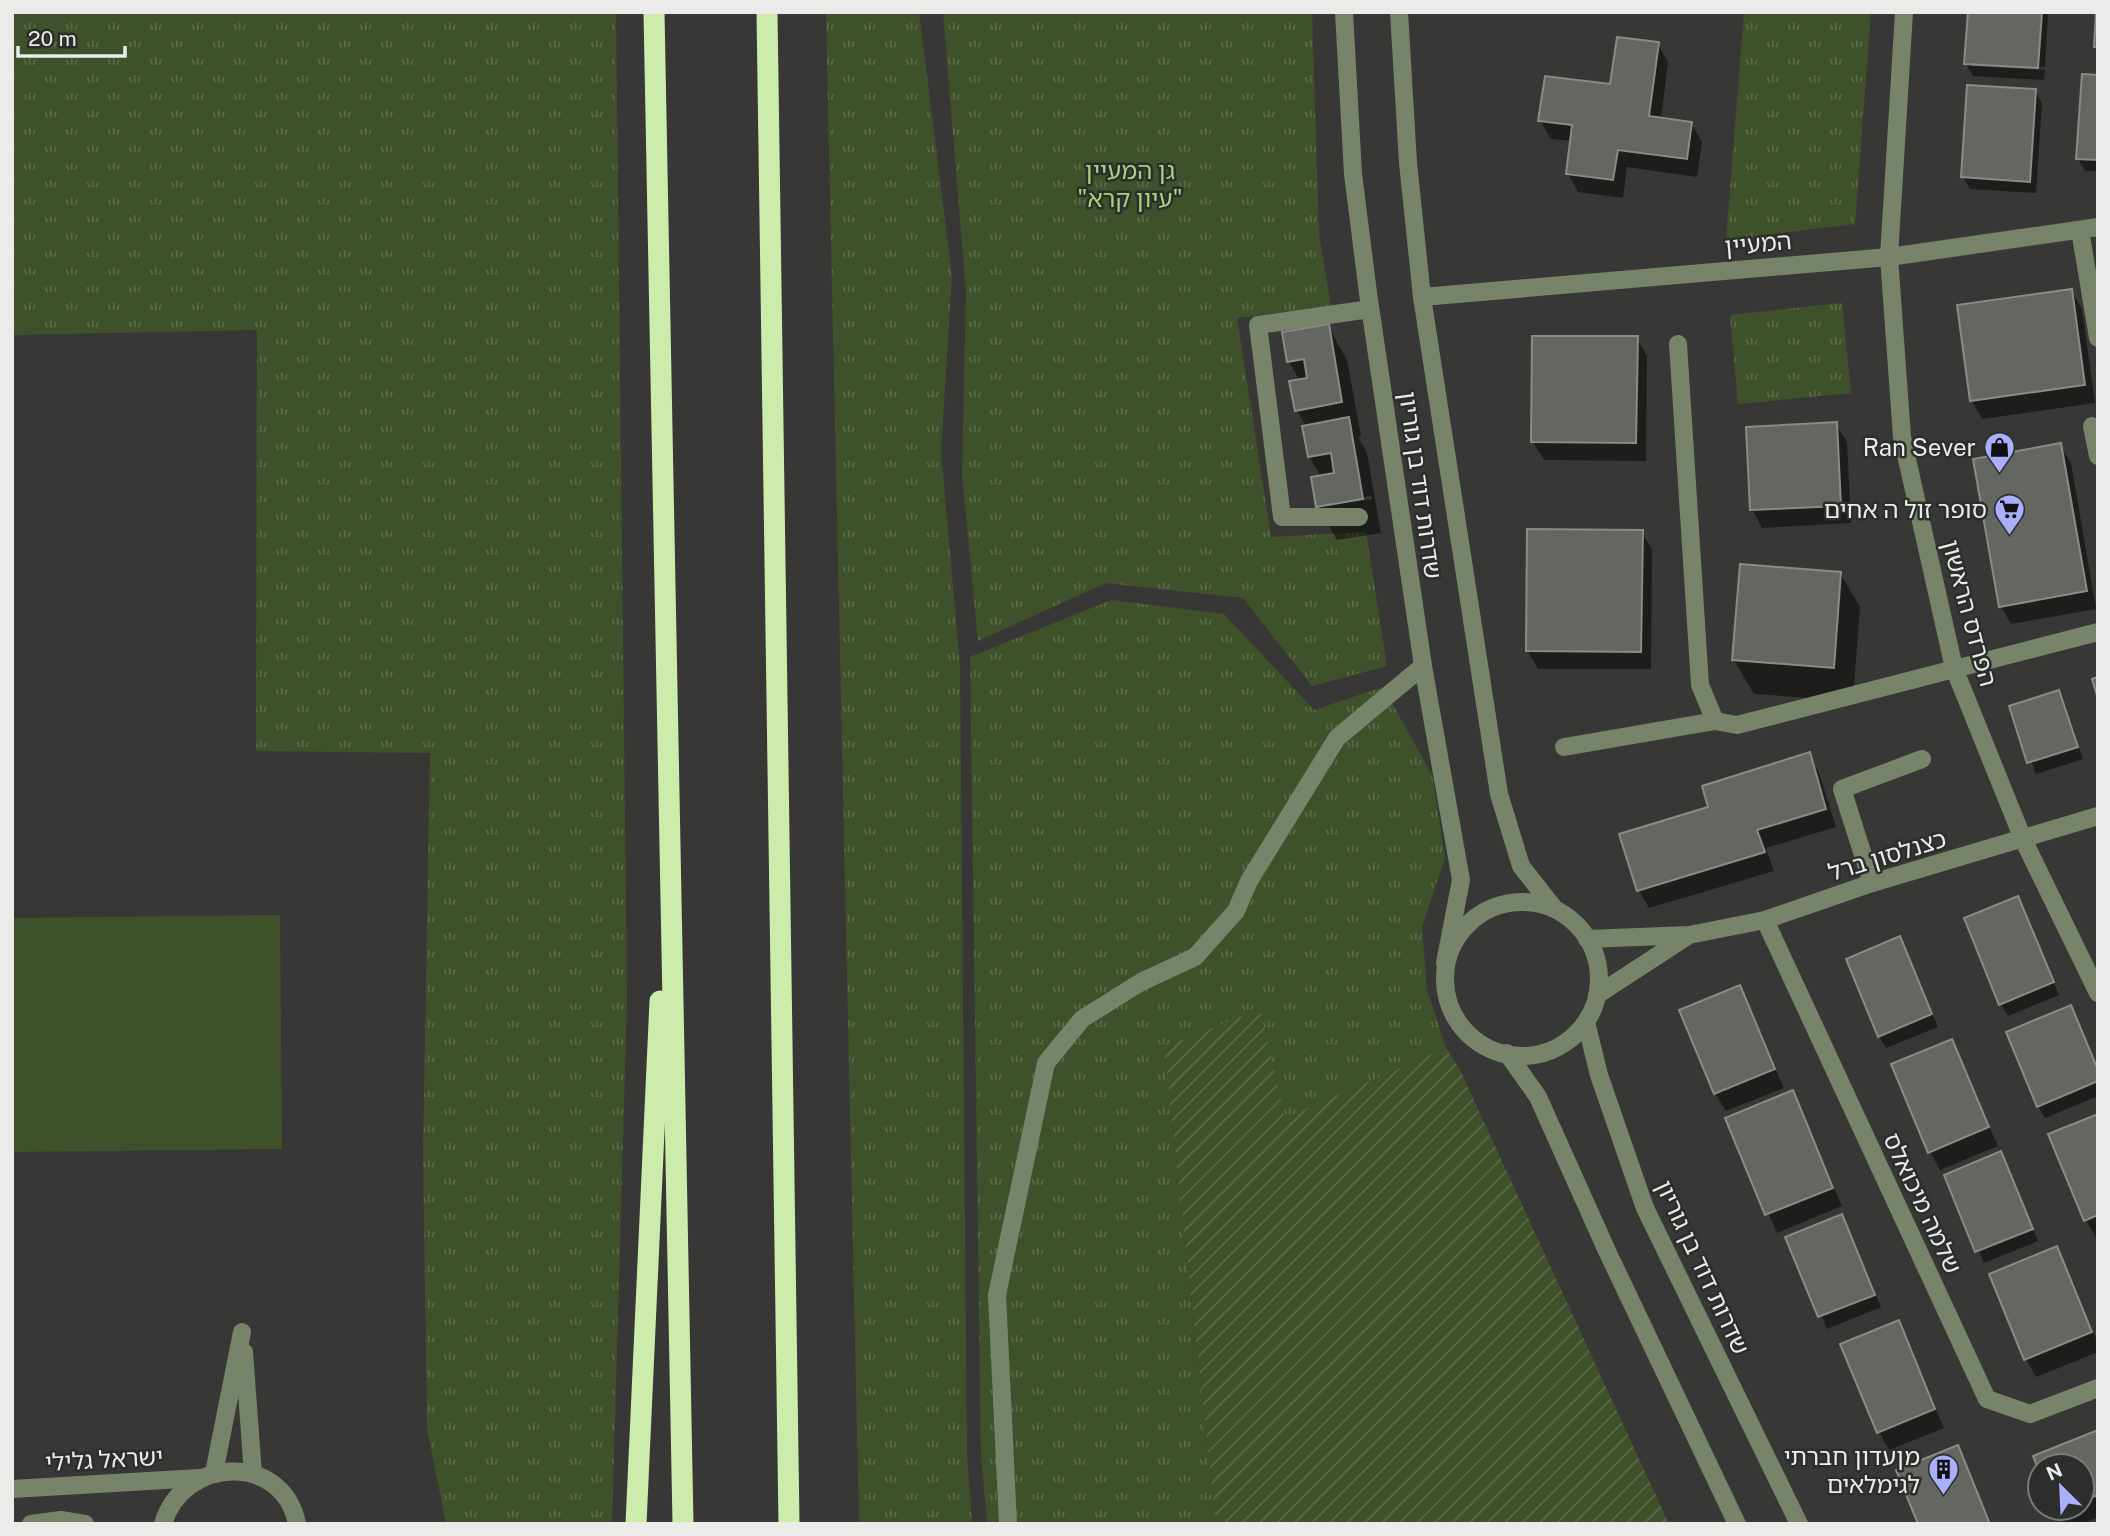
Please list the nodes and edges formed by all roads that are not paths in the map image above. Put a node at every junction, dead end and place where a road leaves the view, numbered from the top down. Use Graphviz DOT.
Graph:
graph roads {
  1 [pos="654,12"];
  2 [pos="767,12"];
  3 [pos="1344,12"];
  4 [pos="1399,12"];
  5 [pos="1904,12"];
  6 [pos="2089,229"];
  7 [pos="1889,257"];
  8 [pos="1422,297"];
  9 [pos="1370,309"];
  10 [pos="2098,338"];
  11 [pos="1678,344"];
  12 [pos="2092,426"];
  13 [pos="2098,456"];
  14 [pos="1359,517"];
  15 [pos="2098,632"];
  16 [pos="1423,666"];
  17 [pos="1954,668"];
  18 [pos="1715,720"];
  19 [pos="1564,747"];
  20 [pos="1923,759"];
  21 [pos="668,803"];
  22 [pos="2098,816"];
  23 [pos="2023,839"];
  24 [pos="1872,883"];
  25 [pos="1554,908"];
  26 [pos="1765,920"];
  27 [pos="1689,935"];
  28 [pos="1587,939"];
  29 [pos="1446,963"];
  30 [pos="2098,992"];
  31 [pos="1597,995"];
  32 [pos="1586,1022"];
  33 [pos="1507,1053"];
  34 [pos="2098,1388"];
  35 [pos="253,1474"];
  36 [pos="206,1475"];
  37 [pos="12,1489"];
  38 [pos="31,1524"];
  39 [pos="85,1524"];
  40 [pos="163,1524"];
  41 [pos="297,1524"];
  42 [pos="636,1524"];
  43 [pos="683,1524"];
  44 [pos="789,1524"];
  45 [pos="1008,1524"];
  46 [pos="1737,1524"];
  47 [pos="1799,1524"];
  1 -- 21 [label="highway"];
  2 -- 44 [label="highway"];
  3 -- 9 [label="street, שדרות דוד בן גוריון"];
  4 -- 8 [label="street, שדרות דוד בן גוריון"];
  5 -- 7 [label="street, הפרדס הראשון"];
  6 -- 7 [label="street, המעיין"];
  6 -- 10 [label="street"];
  7 -- 8 [label="street, המעיין"];
  7 -- 17 [label="street, הפרדס הראשון"];
  8 -- 25 [label="street, שדרות דוד בן גוריון"];
  9 -- 14 [label="street"];
  9 -- 16 [label="street, שדרות דוד בן גוריון"];
  11 -- 18 [label="street"];
  12 -- 13 [label="street"];
  15 -- 17 [label="street"];
  16 -- 29 [label="street, שדרות דוד בן גוריון"];
  16 -- 45 [label="street"];
  17 -- 18 [label="street"];
  17 -- 23 [label="street, הפרדס הראשון"];
  18 -- 19 [label="street"];
  20 -- 24 [label="street"];
  21 -- 42 [label="highway"];
  21 -- 43 [label="highway"];
  22 -- 23 [label="street, כצנלסון ברל"];
  23 -- 24 [label="street, כצנלסון ברל"];
  23 -- 30 [label="street, הפרדס הראשון"];
  24 -- 26 [label="street, כצנלסון ברל"];
  25 -- 28 [label="street"];
  25 -- 29 [label="street"];
  26 -- 27 [label="street, כצנלסון ברל"];
  26 -- 34 [label="street, שלמה מיכואלס"];
  27 -- 28 [label="street, כצנלסון ברל"];
  27 -- 31 [label="street, כצנלסון ברל"];
  28 -- 31 [label="street"];
  29 -- 33 [label="street"];
  31 -- 32 [label="street"];
  32 -- 33 [label="street"];
  32 -- 47 [label="street, שדרות דוד בן גוריון"];
  33 -- 46 [label="street"];
  35 -- 36 [label="street, ישראל גלילי"];
  35 -- 36 [label="street"];
  35 -- 41 [label="street"];
  36 -- 37 [label="street, ישראל גלילי"];
  36 -- 40 [label="street"];
  38 -- 39 [label="street"];
}
